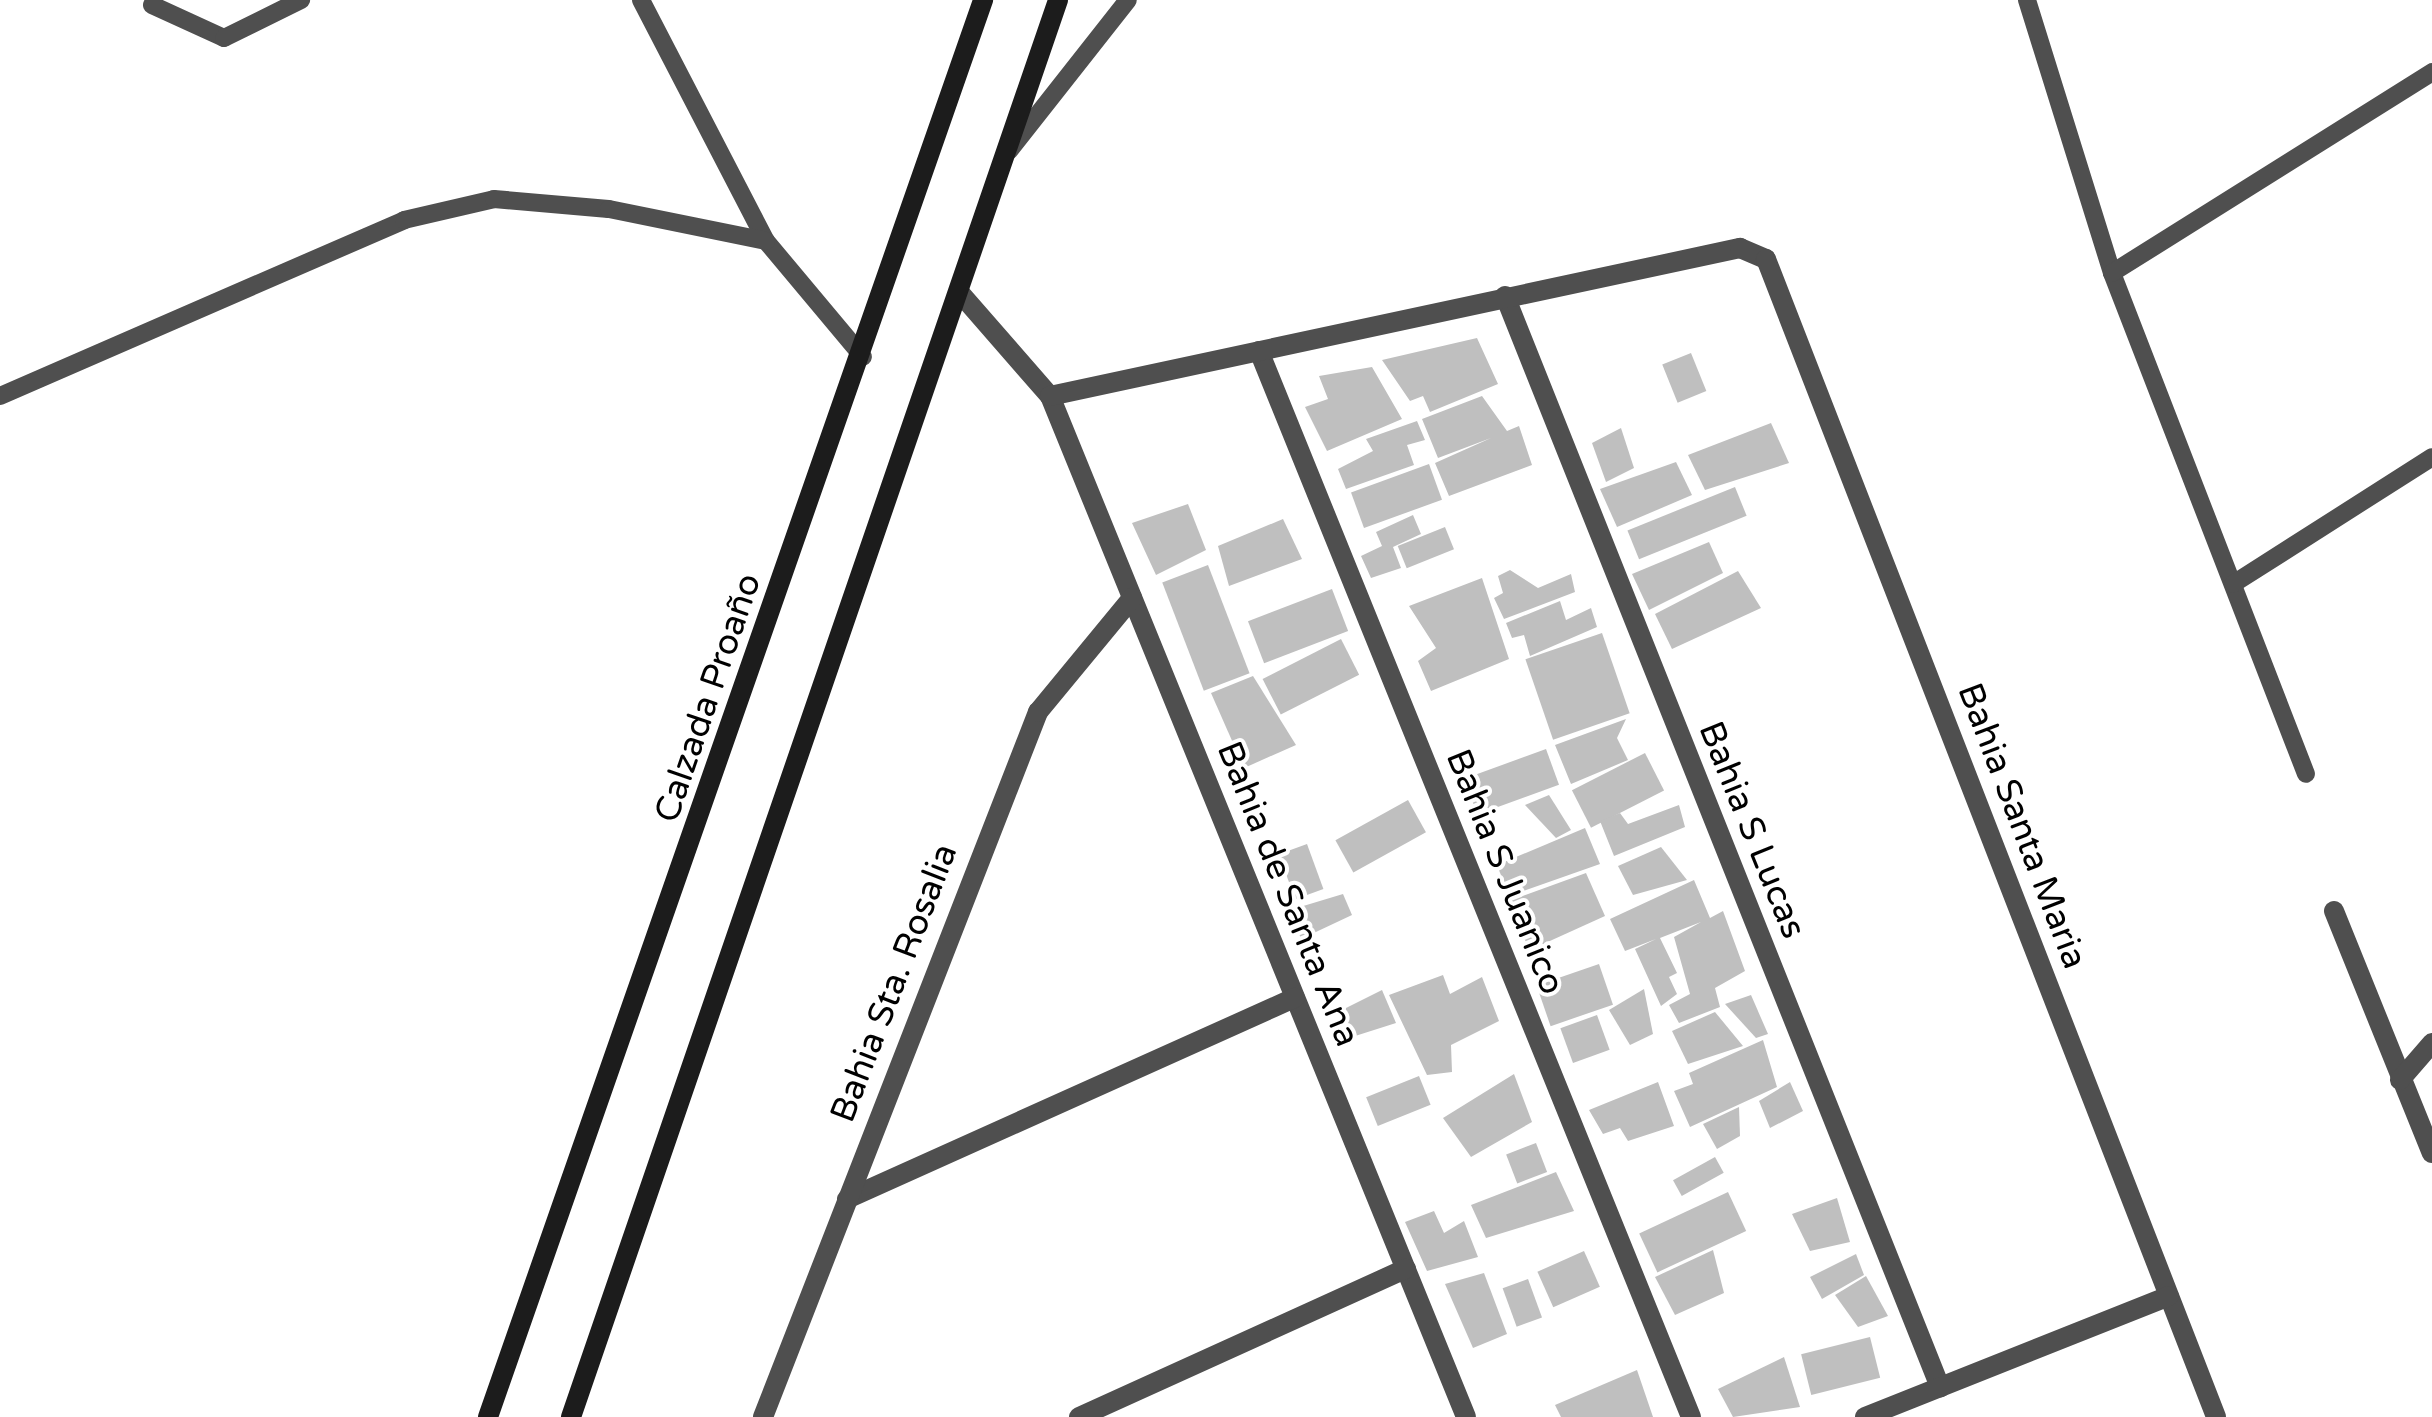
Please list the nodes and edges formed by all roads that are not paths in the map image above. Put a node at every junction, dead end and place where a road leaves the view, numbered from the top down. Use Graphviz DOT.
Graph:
graph roads {
  1 [pos="301,0"];
  2 [pos="642,0"];
  3 [pos="983,0"];
  4 [pos="1058,0"];
  5 [pos="1128,0"];
  6 [pos="2027,0"];
  7 [pos="152,5"];
  8 [pos="2432,72"];
  9 [pos="1009,151"];
  10 [pos="766,242"];
  11 [pos="2112,273"];
  12 [pos="960,293"];
  13 [pos="1504,296"];
  14 [pos="1259,351"];
  15 [pos="863,357"];
  16 [pos="0,396"];
  17 [pos="1050,396"];
  18 [pos="2432,457"];
  19 [pos="2233,584"];
  20 [pos="1132,598"];
  21 [pos="2306,774"];
  22 [pos="2334,912"];
  23 [pos="1295,998"];
  24 [pos="2432,1043"];
  25 [pos="2400,1080"];
  26 [pos="2432,1153"];
  27 [pos="847,1198"];
  28 [pos="1406,1269"];
  29 [pos="2169,1296"];
  30 [pos="1940,1388"];
  31 [pos="488,1417"];
  32 [pos="571,1417"];
  33 [pos="764,1417"];
  34 [pos="1079,1417"];
  35 [pos="1466,1417"];
  36 [pos="1691,1417"];
  37 [pos="1865,1417"];
  38 [pos="2216,1417"];
  1 -- 7 [label="lane"];
  2 -- 10 [label="lane"];
  3 -- 15 [label="main road, Calzada Proaño"];
  4 -- 9 [label="main road"];
  5 -- 9 [label="lane"];
  6 -- 11 [label="lane"];
  8 -- 11 [label="lane"];
  9 -- 12 [label="main road"];
  10 -- 15 [label="lane"];
  10 -- 16 [label="lane"];
  11 -- 19 [label="lane"];
  12 -- 17 [label="street, Bahia de Santa Ana"];
  12 -- 32 [label="main road"];
  13 -- 14 [label="street"];
  13 -- 29 [label="street, Bahia Santa Maria"];
  13 -- 30 [label="street, Bahia S Lucas"];
  14 -- 17 [label="street"];
  14 -- 36 [label="street, Bahia S Juanico"];
  15 -- 31 [label="main road, Calzada Proaño"];
  17 -- 20 [label="street, Bahia de Santa Ana"];
  18 -- 19 [label="lane"];
  19 -- 21 [label="lane"];
  20 -- 23 [label="street, Bahia de Santa Ana"];
  20 -- 27 [label="street, Bahia Sta. Rosalia"];
  22 -- 25 [label="street"];
  23 -- 27 [label="street"];
  23 -- 28 [label="street, Bahia de Santa Ana"];
  24 -- 25 [label="street"];
  25 -- 26 [label="street"];
  27 -- 33 [label="street, Bahia Sta. Rosalia"];
  28 -- 34 [label="street"];
  28 -- 35 [label="street, Bahia de Santa Ana"];
  29 -- 30 [label="street"];
  29 -- 38 [label="street, Bahia Santa Maria"];
  30 -- 37 [label="street"];
}
